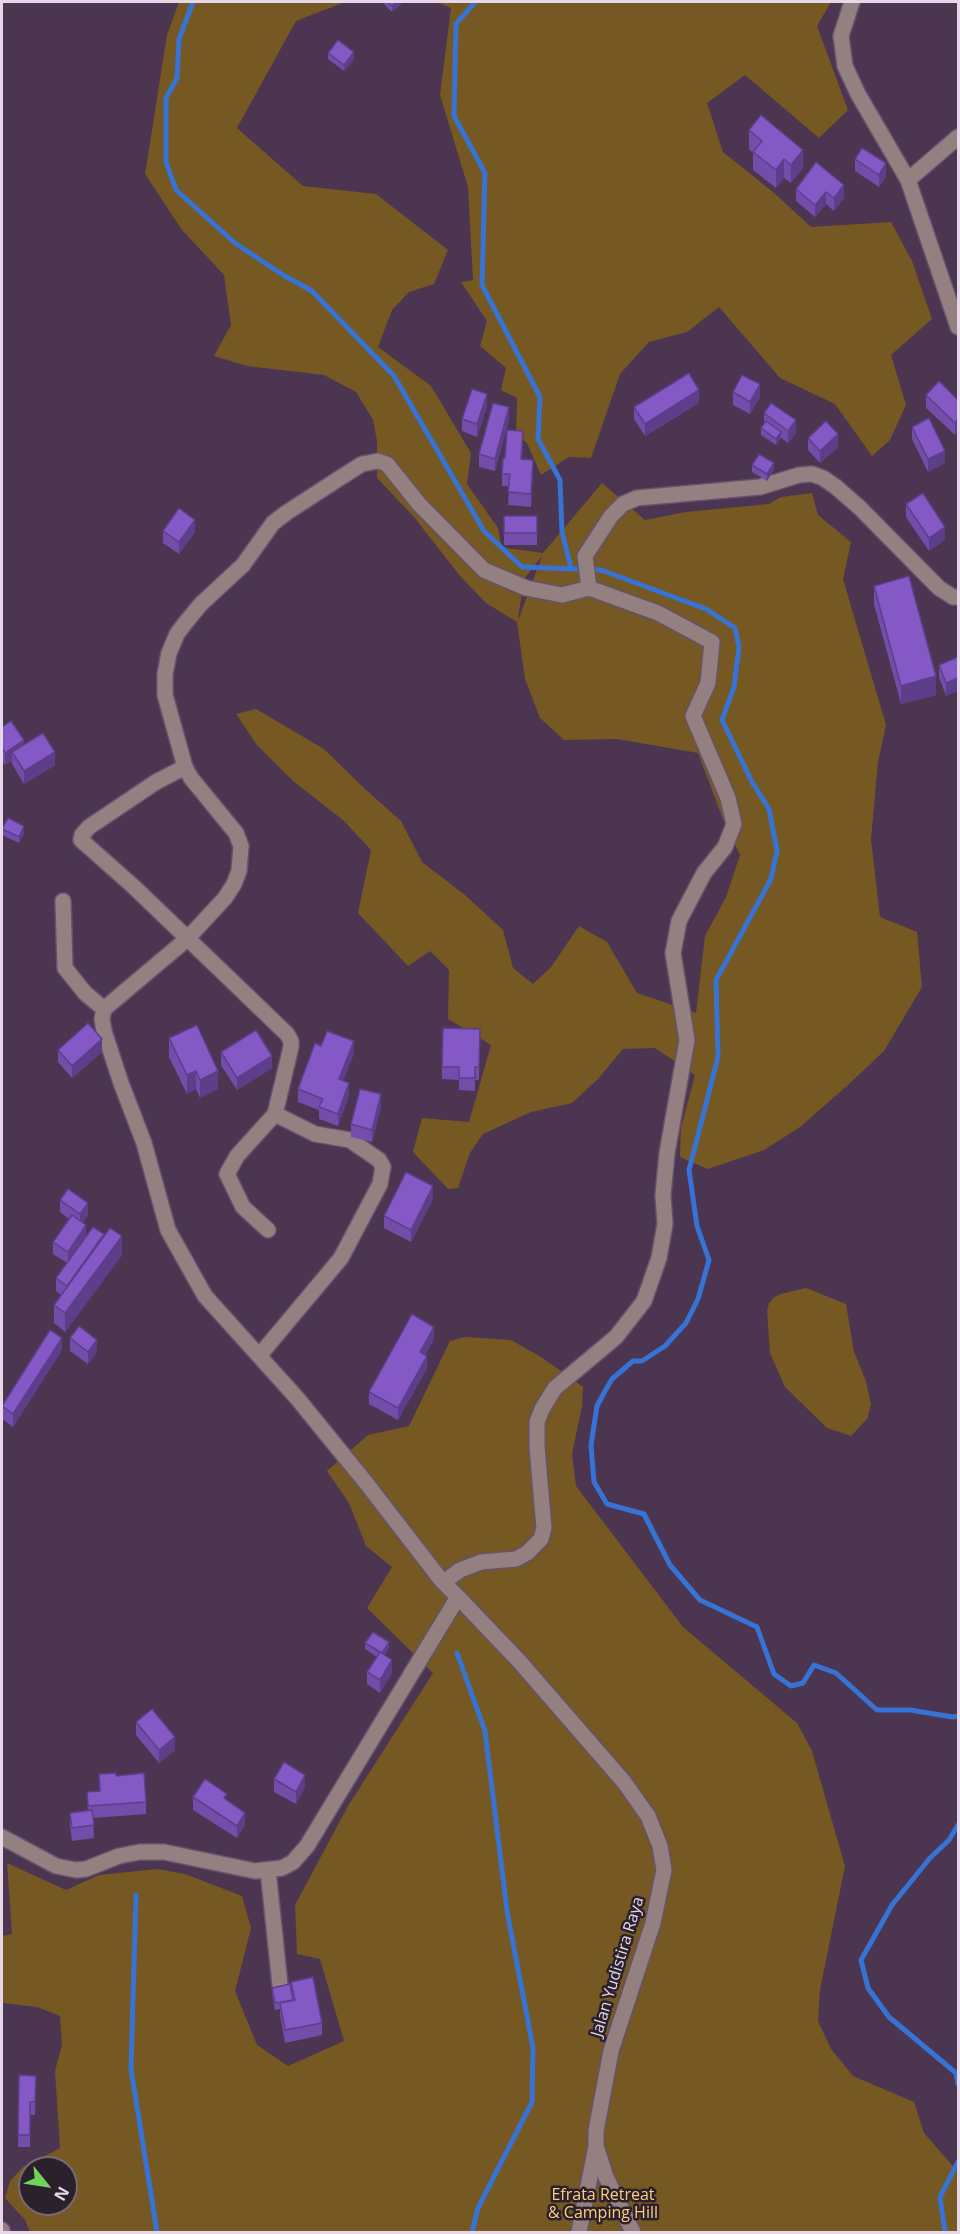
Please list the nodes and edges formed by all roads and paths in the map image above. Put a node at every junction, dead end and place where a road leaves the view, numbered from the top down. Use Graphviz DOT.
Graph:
graph roads {
  1 [pos="852,2"];
  2 [pos="958,137"];
  3 [pos="908,180"];
  4 [pos="958,327"];
  5 [pos="587,582"];
  6 [pos="958,597"];
  7 [pos="185,767"];
  8 [pos="63,901"];
  9 [pos="187,939"];
  10 [pos="104,1009"];
  11 [pos="275,1114"];
  12 [pos="268,1230"];
  13 [pos="259,1356"];
  14 [pos="444,1582"];
  15 [pos="458,1597"];
  16 [pos="2,1838"];
  17 [pos="268,1870"];
  18 [pos="280,1985"];
  19 [pos="596,2146"];
  20 [pos="579,2232"];
  21 [pos="633,2232"];
  1 -- 3 [label="street"];
  2 -- 3 [label="street"];
  3 -- 4 [label="street"];
  5 -- 6 [label="street"];
  5 -- 7 [label="street"];
  5 -- 14 [label="street"];
  7 -- 9 [label="street"];
  7 -- 9 [label="street"];
  8 -- 10 [label="street"];
  9 -- 10 [label="street"];
  9 -- 11 [label="street"];
  10 -- 13 [label="street, Jalan Yudistira Raya"];
  11 -- 12 [label="street"];
  11 -- 13 [label="street"];
  13 -- 14 [label="street, Jalan Yudistira Raya"];
  14 -- 15 [label="street, Jalan Yudistira Raya"];
  15 -- 17 [label="street"];
  15 -- 19 [label="street, Jalan Yudistira Raya"];
  16 -- 17 [label="street"];
  17 -- 18 [label="street"];
  19 -- 20 [label="street"];
  19 -- 21 [label="street, Jalan Yudistira Raya"];
}
